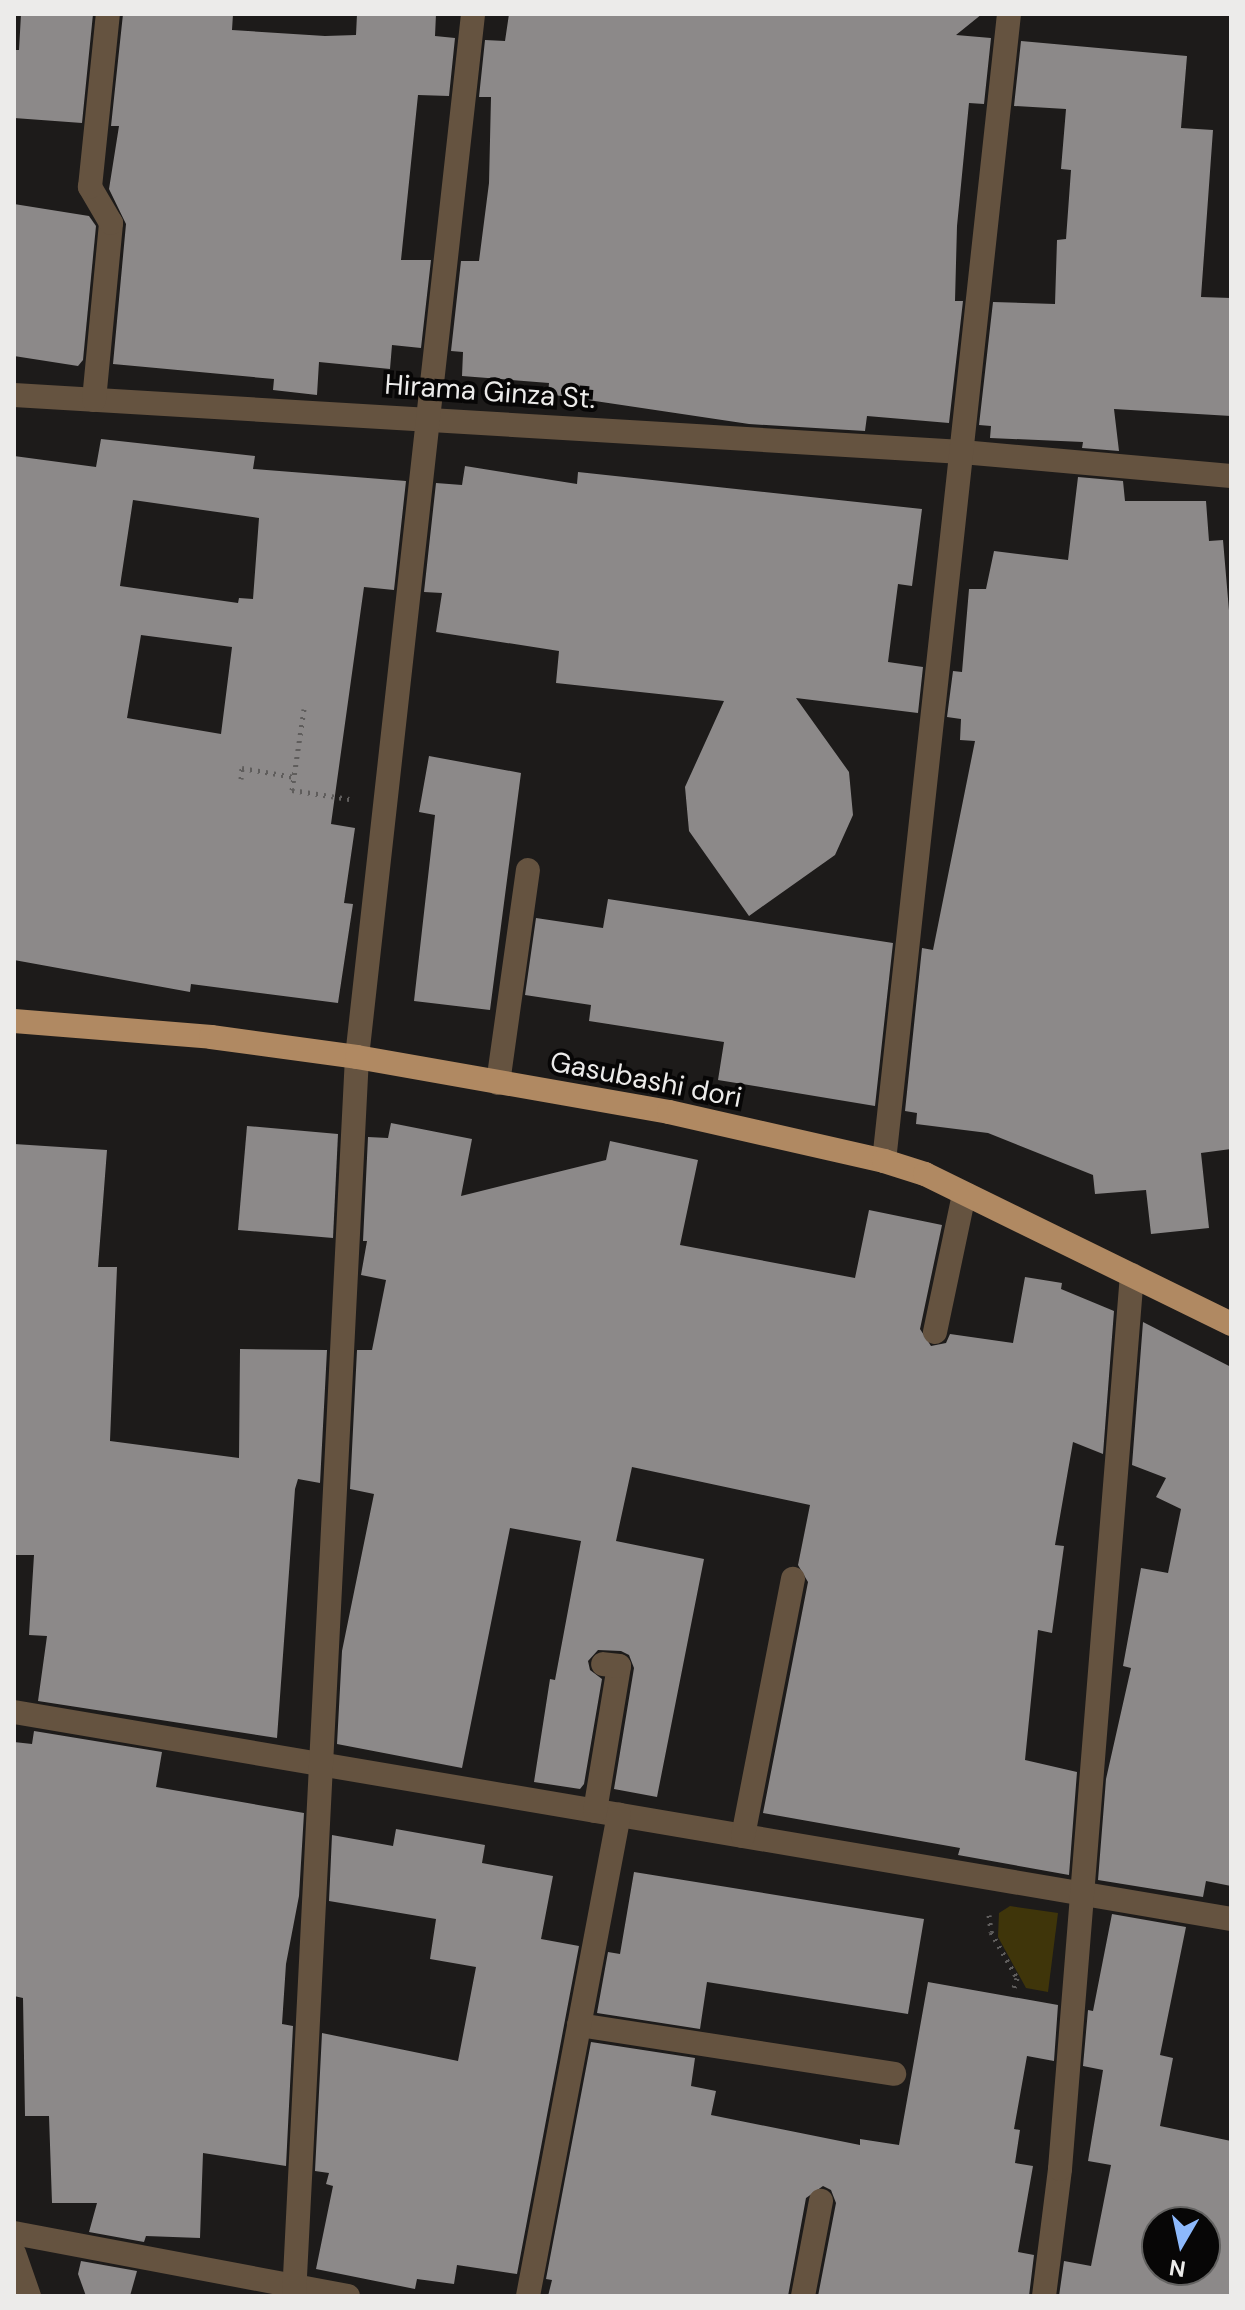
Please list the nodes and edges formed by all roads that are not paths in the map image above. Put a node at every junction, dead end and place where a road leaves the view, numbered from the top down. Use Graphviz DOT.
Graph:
graph roads {
  1 [pos="108,14"];
  2 [pos="473,14"];
  3 [pos="1009,14"];
  4 [pos="14,395"];
  5 [pos="94,400"];
  6 [pos="430,418"];
  7 [pos="962,452"];
  8 [pos="1231,476"];
  9 [pos="528,870"];
  10 [pos="14,1021"];
  11 [pos="357,1057"];
  12 [pos="498,1083"];
  13 [pos="884,1161"];
  14 [pos="964,1194"];
  15 [pos="1132,1275"];
  16 [pos="1231,1324"];
  17 [pos="935,1332"];
  18 [pos="793,1579"];
  19 [pos="603,1664"];
  20 [pos="14,1712"];
  21 [pos="322,1765"];
  22 [pos="607,1813"];
  23 [pos="743,1836"];
  24 [pos="1080,1893"];
  25 [pos="1231,1919"];
  26 [pos="579,2025"];
  27 [pos="894,2074"];
  28 [pos="821,2201"];
  29 [pos="14,2233"];
  30 [pos="14,2253"];
  31 [pos="294,2291"];
  32 [pos="29,2296"];
  33 [pos="348,2296"];
  34 [pos="528,2296"];
  35 [pos="803,2296"];
  36 [pos="1044,2296"];
  1 -- 5 [label="street"];
  2 -- 6 [label="street"];
  3 -- 7 [label="street"];
  4 -- 5 [label="street, Hirama Ginza St."];
  5 -- 6 [label="street, Hirama Ginza St."];
  6 -- 7 [label="street, Hirama Ginza St."];
  6 -- 11 [label="street"];
  7 -- 8 [label="street, Hirama Ginza St."];
  7 -- 13 [label="street"];
  9 -- 12 [label="street"];
  10 -- 11 [label="main road, Gasubashi dori"];
  11 -- 12 [label="main road, Gasubashi dori"];
  11 -- 21 [label="street"];
  12 -- 13 [label="main road, Gasubashi dori"];
  13 -- 14 [label="main road, Gasubashi dori"];
  14 -- 15 [label="main road, Gasubashi dori"];
  14 -- 17 [label="street"];
  15 -- 16 [label="main road, Gasubashi dori"];
  15 -- 24 [label="street"];
  18 -- 23 [label="street"];
  19 -- 22 [label="street"];
  20 -- 21 [label="street"];
  21 -- 22 [label="street"];
  21 -- 31 [label="street"];
  22 -- 23 [label="street"];
  22 -- 26 [label="street"];
  23 -- 24 [label="street"];
  24 -- 25 [label="street"];
  24 -- 36 [label="street"];
  26 -- 27 [label="street"];
  26 -- 34 [label="street"];
  28 -- 35 [label="street"];
  29 -- 31 [label="street"];
  30 -- 32 [label="street"];
  31 -- 33 [label="street"];
}
